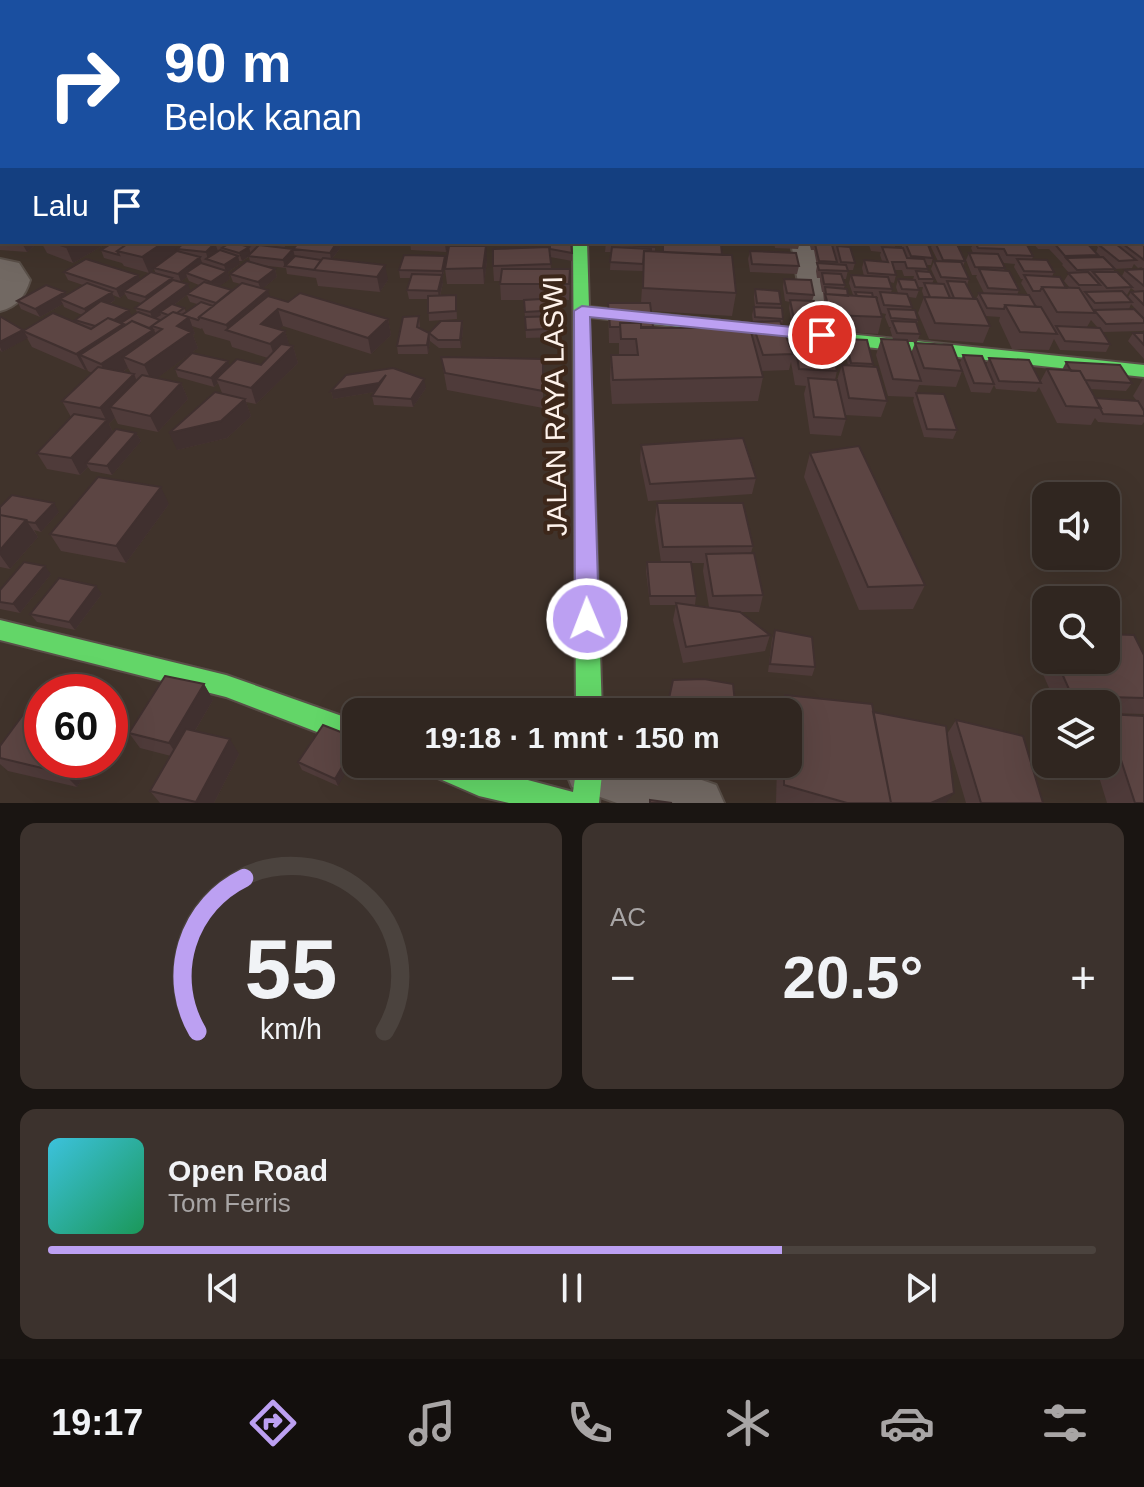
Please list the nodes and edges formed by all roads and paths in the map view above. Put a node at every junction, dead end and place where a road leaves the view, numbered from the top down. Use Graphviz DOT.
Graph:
graph roads {
  1 [pos="580,244"];
  2 [pos="804,244"];
  3 [pos="0,267"];
  4 [pos="0,302"];
  5 [pos="582,311"];
  6 [pos="822,335"];
  7 [pos="1144,371"];
  8 [pos="0,630"];
  9 [pos="589,698"];
  10 [pos="342,729"];
  11 [pos="469,778"];
  12 [pos="582,785"];
  13 [pos="698,803"];
  1 -- 5 [label="street, JALAN RAYA LASWI"];
  2 -- 6 [label="street"];
  3 -- 4 [label="street"];
  5 -- 6 [label="street"];
  5 -- 9 [label="street, JALAN RAYA LASWI"];
  6 -- 7 [label="street"];
  8 -- 10 [label="street"];
  11 -- 12 [label="street"];
  12 -- 13 [label="street"];
}
